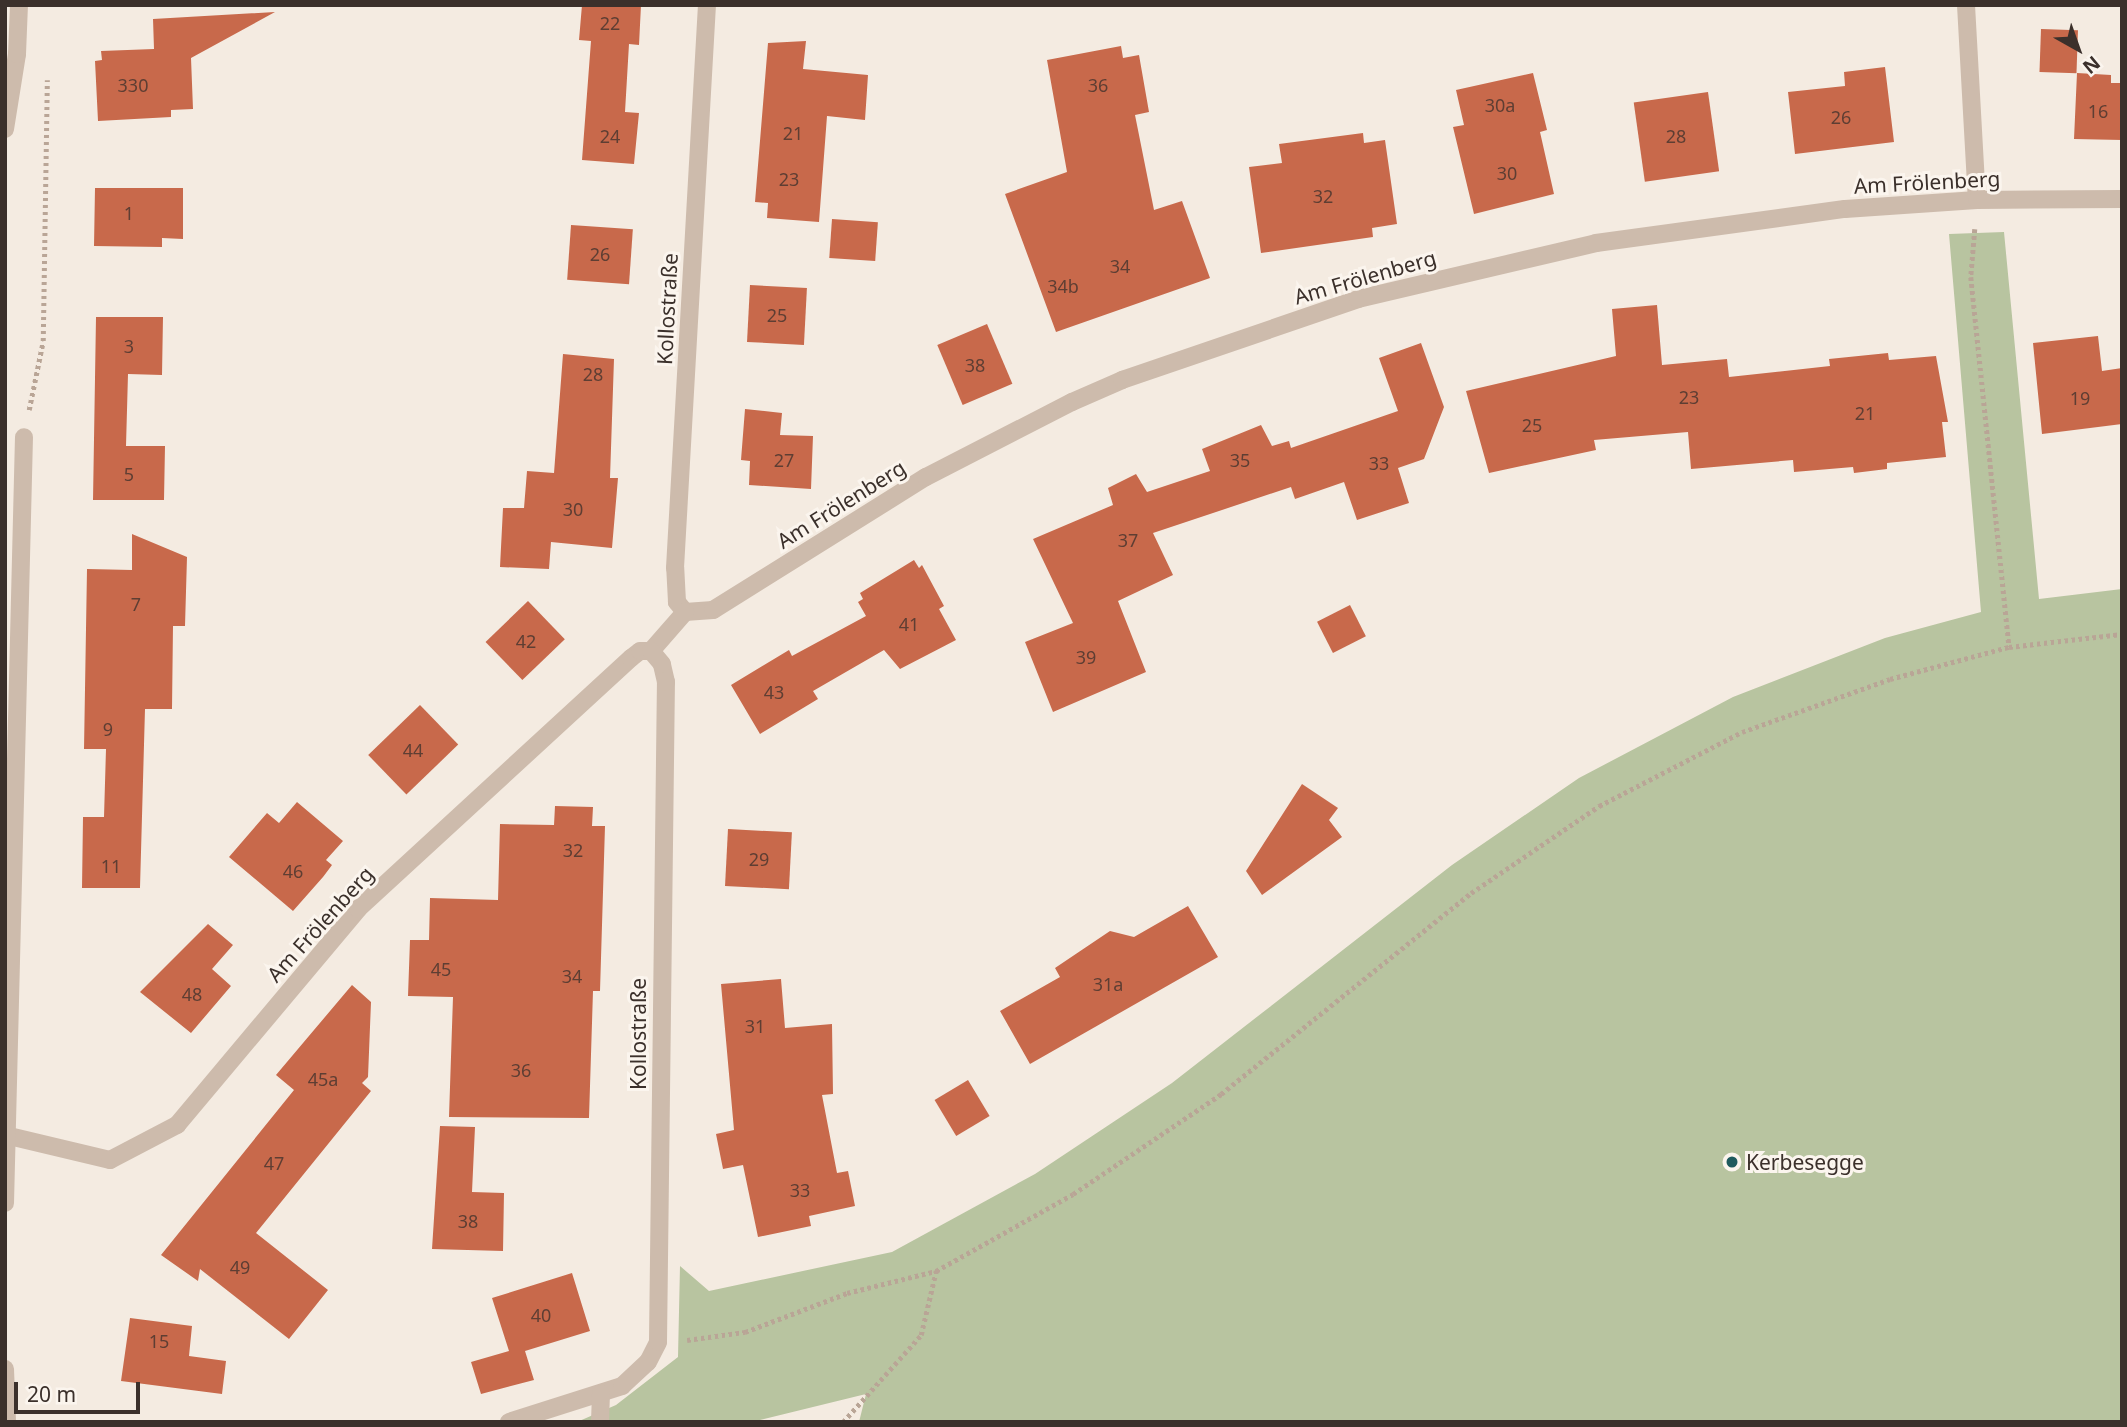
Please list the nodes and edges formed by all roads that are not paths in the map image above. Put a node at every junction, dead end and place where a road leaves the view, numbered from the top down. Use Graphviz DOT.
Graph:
graph roads {
  1 [pos="19,5"];
  2 [pos="707,5"];
  3 [pos="1966,5"];
  4 [pos="5,129"];
  5 [pos="2122,199"];
  6 [pos="1977,200"];
  7 [pos="24,437"];
  8 [pos="685,612"];
  9 [pos="651,651"];
  10 [pos="7,1136"];
  11 [pos="5,1203"];
  12 [pos="5,1369"];
  13 [pos="601,1394"];
  14 [pos="7,1422"];
  15 [pos="509,1422"];
  16 [pos="600,1422"];
  1 -- 4 [label="street"];
  2 -- 8 [label="street, Kollostraße"];
  3 -- 6 [label="street"];
  5 -- 6 [label="street, Am Frölenberg"];
  6 -- 8 [label="street, Am Frölenberg"];
  7 -- 10 [label="street"];
  8 -- 9 [label="street, Am Frölenberg"];
  9 -- 10 [label="street, Am Frölenberg"];
  9 -- 13 [label="street, Kollostraße"];
  10 -- 11 [label="street"];
  12 -- 14 [label="street"];
  13 -- 15 [label="street"];
  13 -- 16 [label="street"];
}
